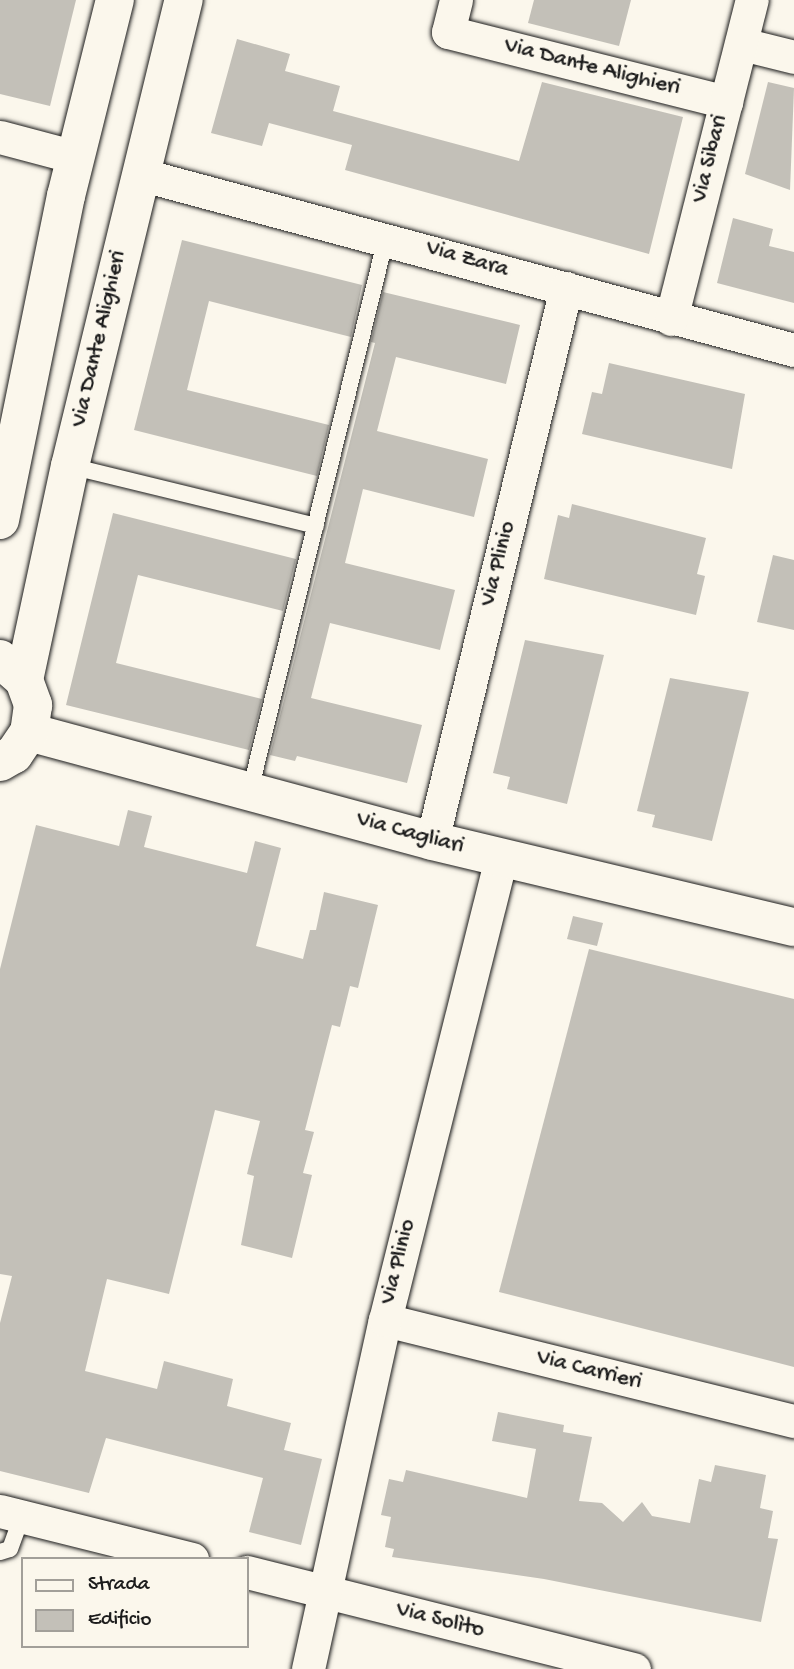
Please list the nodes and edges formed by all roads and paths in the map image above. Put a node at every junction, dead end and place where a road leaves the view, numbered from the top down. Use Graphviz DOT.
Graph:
graph roads {
  1 [pos="115,0"];
  2 [pos="184,0"];
  3 [pos="456,0"];
  4 [pos="752,0"];
  5 [pos="742,44"];
  6 [pos="794,57"];
  7 [pos="726,102"];
  8 [pos="0,137"];
  9 [pos="75,157"];
  10 [pos="139,174"];
  11 [pos="386,237"];
  12 [pos="566,288"];
  13 [pos="671,318"];
  14 [pos="794,350"];
  15 [pos="69,466"];
  16 [pos="0,520"];
  17 [pos="316,526"];
  18 [pos="12,670"];
  19 [pos="29,732"];
  20 [pos="0,762"];
  21 [pos="250,791"];
  22 [pos="432,841"];
  23 [pos="500,858"];
  24 [pos="794,927"];
  25 [pos="385,1320"];
  26 [pos="794,1421"];
  27 [pos="11,1514"];
  28 [pos="0,1552"];
  29 [pos="184,1557"];
  30 [pos="248,1572"];
  31 [pos="326,1592"];
  32 [pos="308,1669"];
  33 [pos="634,1669"];
  1 -- 9 [label="street"];
  2 -- 10 [label="street, Via Dante Alighieri"];
  3 -- 7 [label="street, Via Dante Alighieri"];
  4 -- 5 [label="street, Via Sibari"];
  5 -- 6 [label="street"];
  5 -- 7 [label="street, Via Sibari"];
  7 -- 13 [label="street, Via Sibari"];
  8 -- 9 [label="street"];
  9 -- 16 [label="street"];
  10 -- 11 [label="street, Via Zara"];
  10 -- 15 [label="street, Via Dante Alighieri"];
  11 -- 12 [label="street, Via Zara"];
  11 -- 17 [label="lane"];
  12 -- 13 [label="street, Via Zara"];
  12 -- 22 [label="street, Via Plinio"];
  13 -- 14 [label="street, Via Zara"];
  15 -- 17 [label="lane"];
  15 -- 18 [label="street, Via Dante Alighieri"];
  17 -- 21 [label="lane"];
  18 -- 19 [label="street"];
  19 -- 20 [label="street"];
  19 -- 21 [label="street, Via Cagliari"];
  21 -- 22 [label="street, Via Cagliari"];
  22 -- 23 [label="street, Via Cagliari"];
  23 -- 24 [label="street, Via Cagliari"];
  23 -- 25 [label="street, Via Plinio"];
  25 -- 26 [label="street, Via Carrieri"];
  25 -- 31 [label="street, Via Plinio"];
  27 -- 28 [label="lane"];
  27 -- 29 [label="street"];
  30 -- 31 [label="street, Via Solìto"];
  31 -- 32 [label="street, Via Plinio"];
  31 -- 33 [label="street, Via Solìto"];
}
